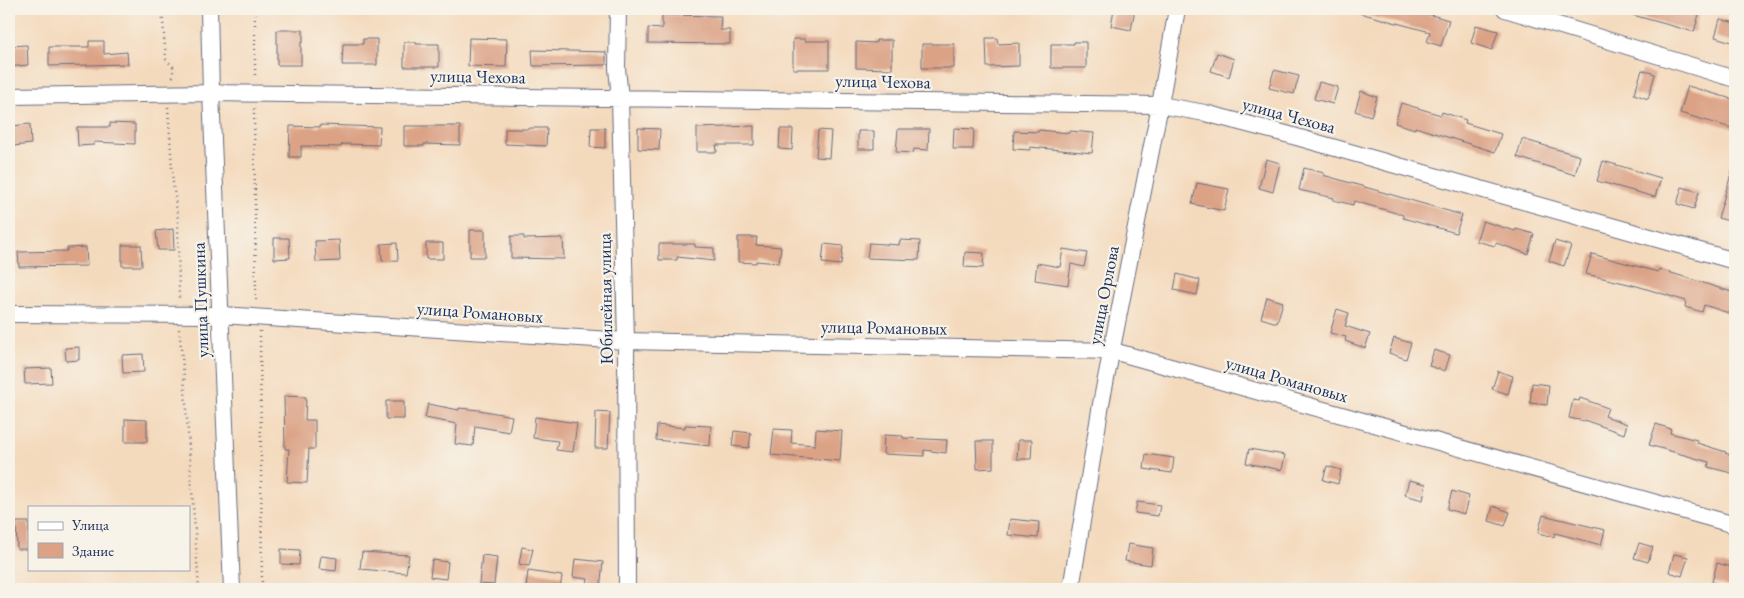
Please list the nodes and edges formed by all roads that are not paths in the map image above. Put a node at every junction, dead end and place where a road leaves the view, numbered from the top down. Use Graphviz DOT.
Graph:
graph roads {
  1 [pos="209,9"];
  2 [pos="618,9"];
  3 [pos="1177,9"];
  4 [pos="1506,9"];
  5 [pos="1735,79"];
  6 [pos="211,93"];
  7 [pos="9,96"];
  8 [pos="620,98"];
  9 [pos="1160,105"];
  10 [pos="1735,260"];
  11 [pos="9,314"];
  12 [pos="221,314"];
  13 [pos="626,341"];
  14 [pos="1113,351"];
  15 [pos="1735,525"];
  16 [pos="232,589"];
  17 [pos="627,589"];
  18 [pos="1071,589"];
  1 -- 6 [label="street, улица Пушкина"];
  2 -- 8 [label="street, Юбилейная улица"];
  3 -- 9 [label="street, улица Орлова"];
  4 -- 5 [label="street"];
  6 -- 7 [label="street, улица Чехова"];
  6 -- 8 [label="street, улица Чехова"];
  6 -- 12 [label="street, улица Пушкина"];
  8 -- 9 [label="street, улица Чехова"];
  8 -- 13 [label="street, Юбилейная улица"];
  9 -- 10 [label="street, улица Чехова"];
  9 -- 14 [label="street, улица Орлова"];
  11 -- 12 [label="street, улица Романовых"];
  12 -- 13 [label="street, улица Романовых"];
  12 -- 16 [label="street, улица Пушкина"];
  13 -- 14 [label="street, улица Романовых"];
  13 -- 17 [label="street, Юбилейная улица"];
  14 -- 15 [label="street, улица Романовых"];
  14 -- 18 [label="street, улица Орлова"];
}
